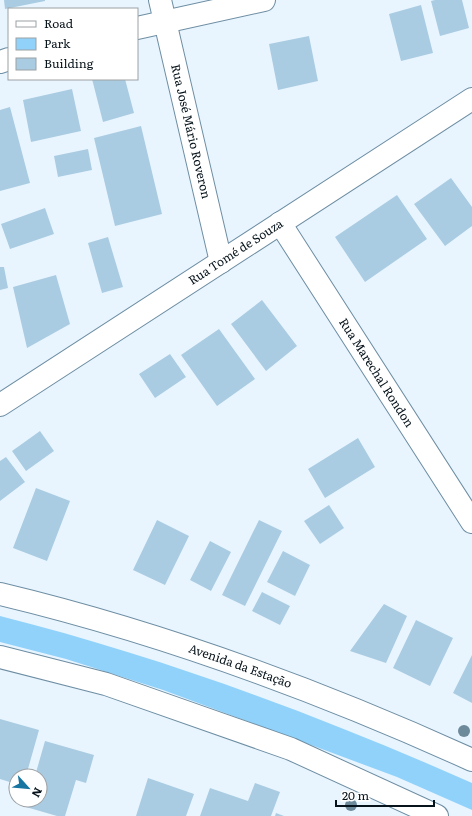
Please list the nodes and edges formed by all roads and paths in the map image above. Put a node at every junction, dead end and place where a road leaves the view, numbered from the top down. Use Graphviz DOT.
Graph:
graph roads {
  1 [pos="160,0"];
  2 [pos="264,0"];
  3 [pos="165,21"];
  4 [pos="138,28"];
  5 [pos="472,99"];
  6 [pos="280,223"];
  7 [pos="221,262"];
  8 [pos="0,405"];
  9 [pos="472,522"];
  10 [pos="0,594"];
  11 [pos="0,657"];
  12 [pos="472,760"];
  13 [pos="436,816"];
  1 -- 3 [label="street, Rua José Mário Roveron"];
  2 -- 3 [label="street"];
  3 -- 4 [label="street"];
  3 -- 7 [label="street, Rua José Mário Roveron"];
  5 -- 6 [label="street, Rua Tomé de Souza"];
  6 -- 7 [label="street, Rua Tomé de Souza"];
  6 -- 9 [label="street, Rua Marechal Rondon"];
  7 -- 8 [label="street, Rua Tomé de Souza"];
  10 -- 12 [label="street, Avenida da Estação"];
  11 -- 13 [label="street"];
}
